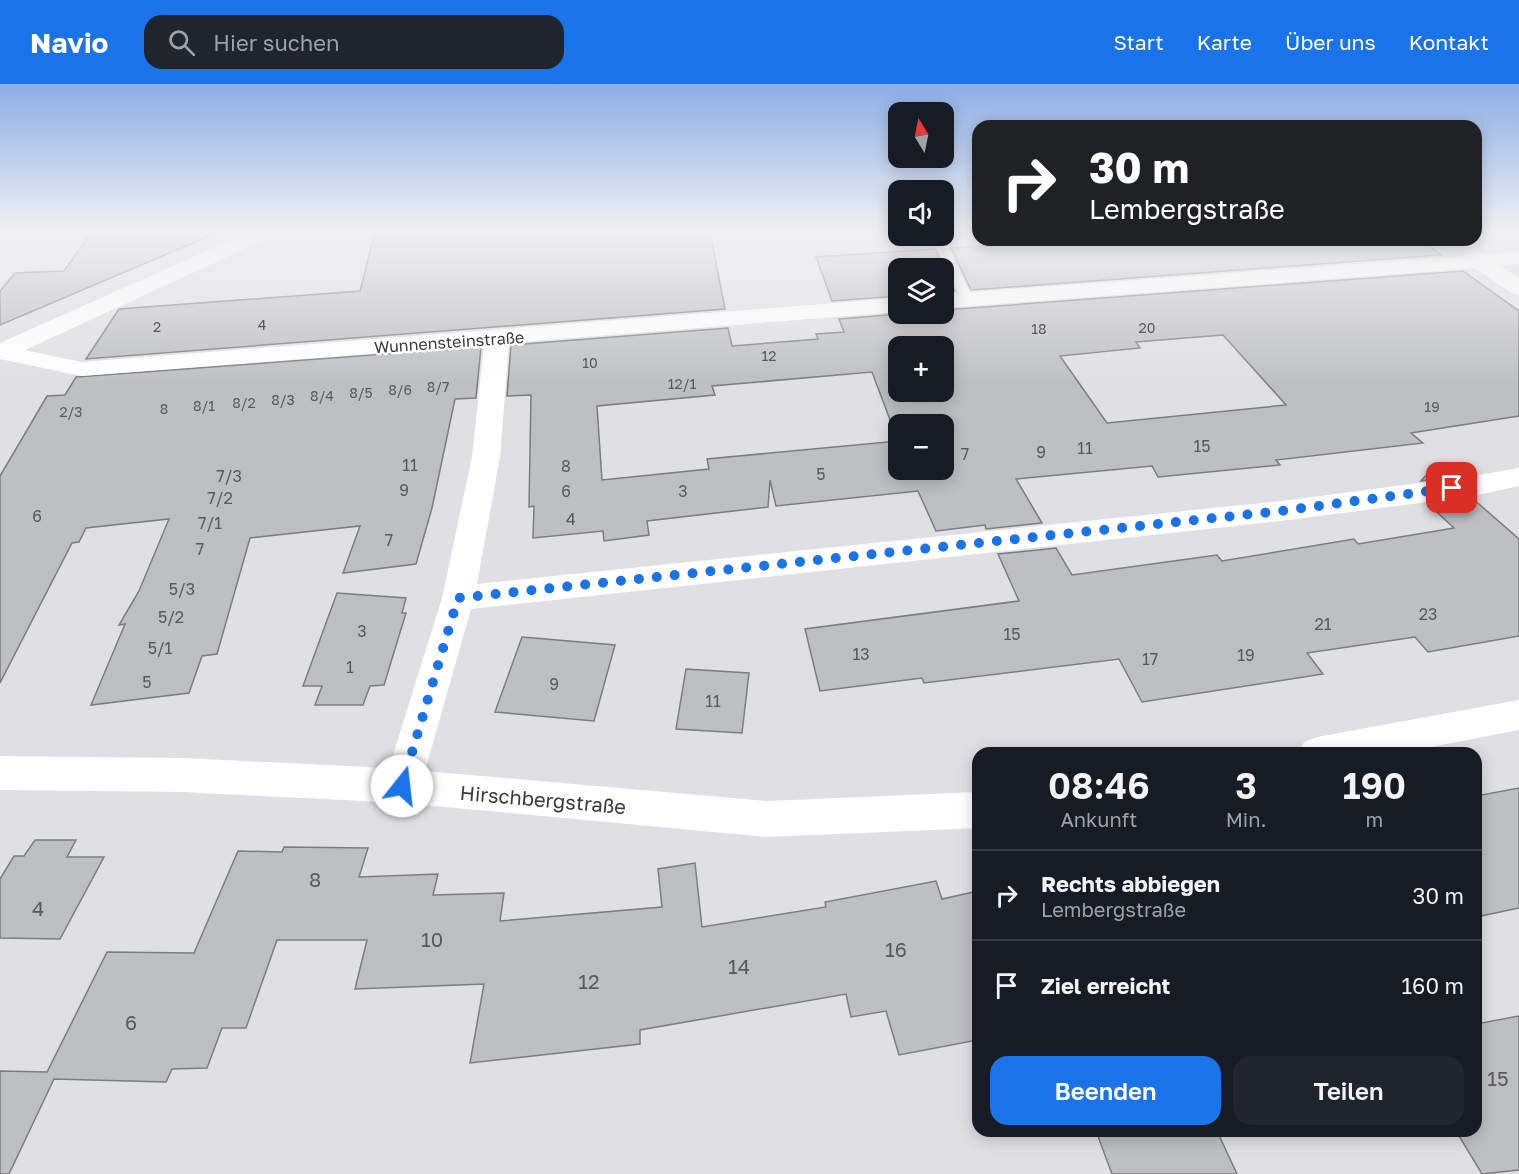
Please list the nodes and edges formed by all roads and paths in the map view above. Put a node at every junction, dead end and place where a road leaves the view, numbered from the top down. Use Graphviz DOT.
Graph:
graph roads {
  1 [pos="153,283"];
  2 [pos="959,283"];
  3 [pos="1184,283"];
  4 [pos="967,299"];
  5 [pos="954,300"];
  6 [pos="888,306"];
  7 [pos="497,338"];
  8 [pos="0,352"];
  9 [pos="1519,477"];
  10 [pos="458,598"];
  11 [pos="1519,715"];
  12 [pos="1349,747"];
  13 [pos="0,773"];
  14 [pos="402,786"];
  15 [pos="972,810"];
  1 -- 8 [label="street"];
  2 -- 4 [label="lane"];
  3 -- 4 [label="street"];
  4 -- 5 [label="street"];
  6 -- 7 [label="street, Wunnensteinstraße"];
  7 -- 8 [label="street, Wunnensteinstraße"];
  7 -- 10 [label="street"];
  9 -- 10 [label="street"];
  10 -- 14 [label="street"];
  11 -- 12 [label="street"];
  13 -- 14 [label="street, Hirschbergstraße"];
  14 -- 15 [label="street, Hirschbergstraße"];
}
